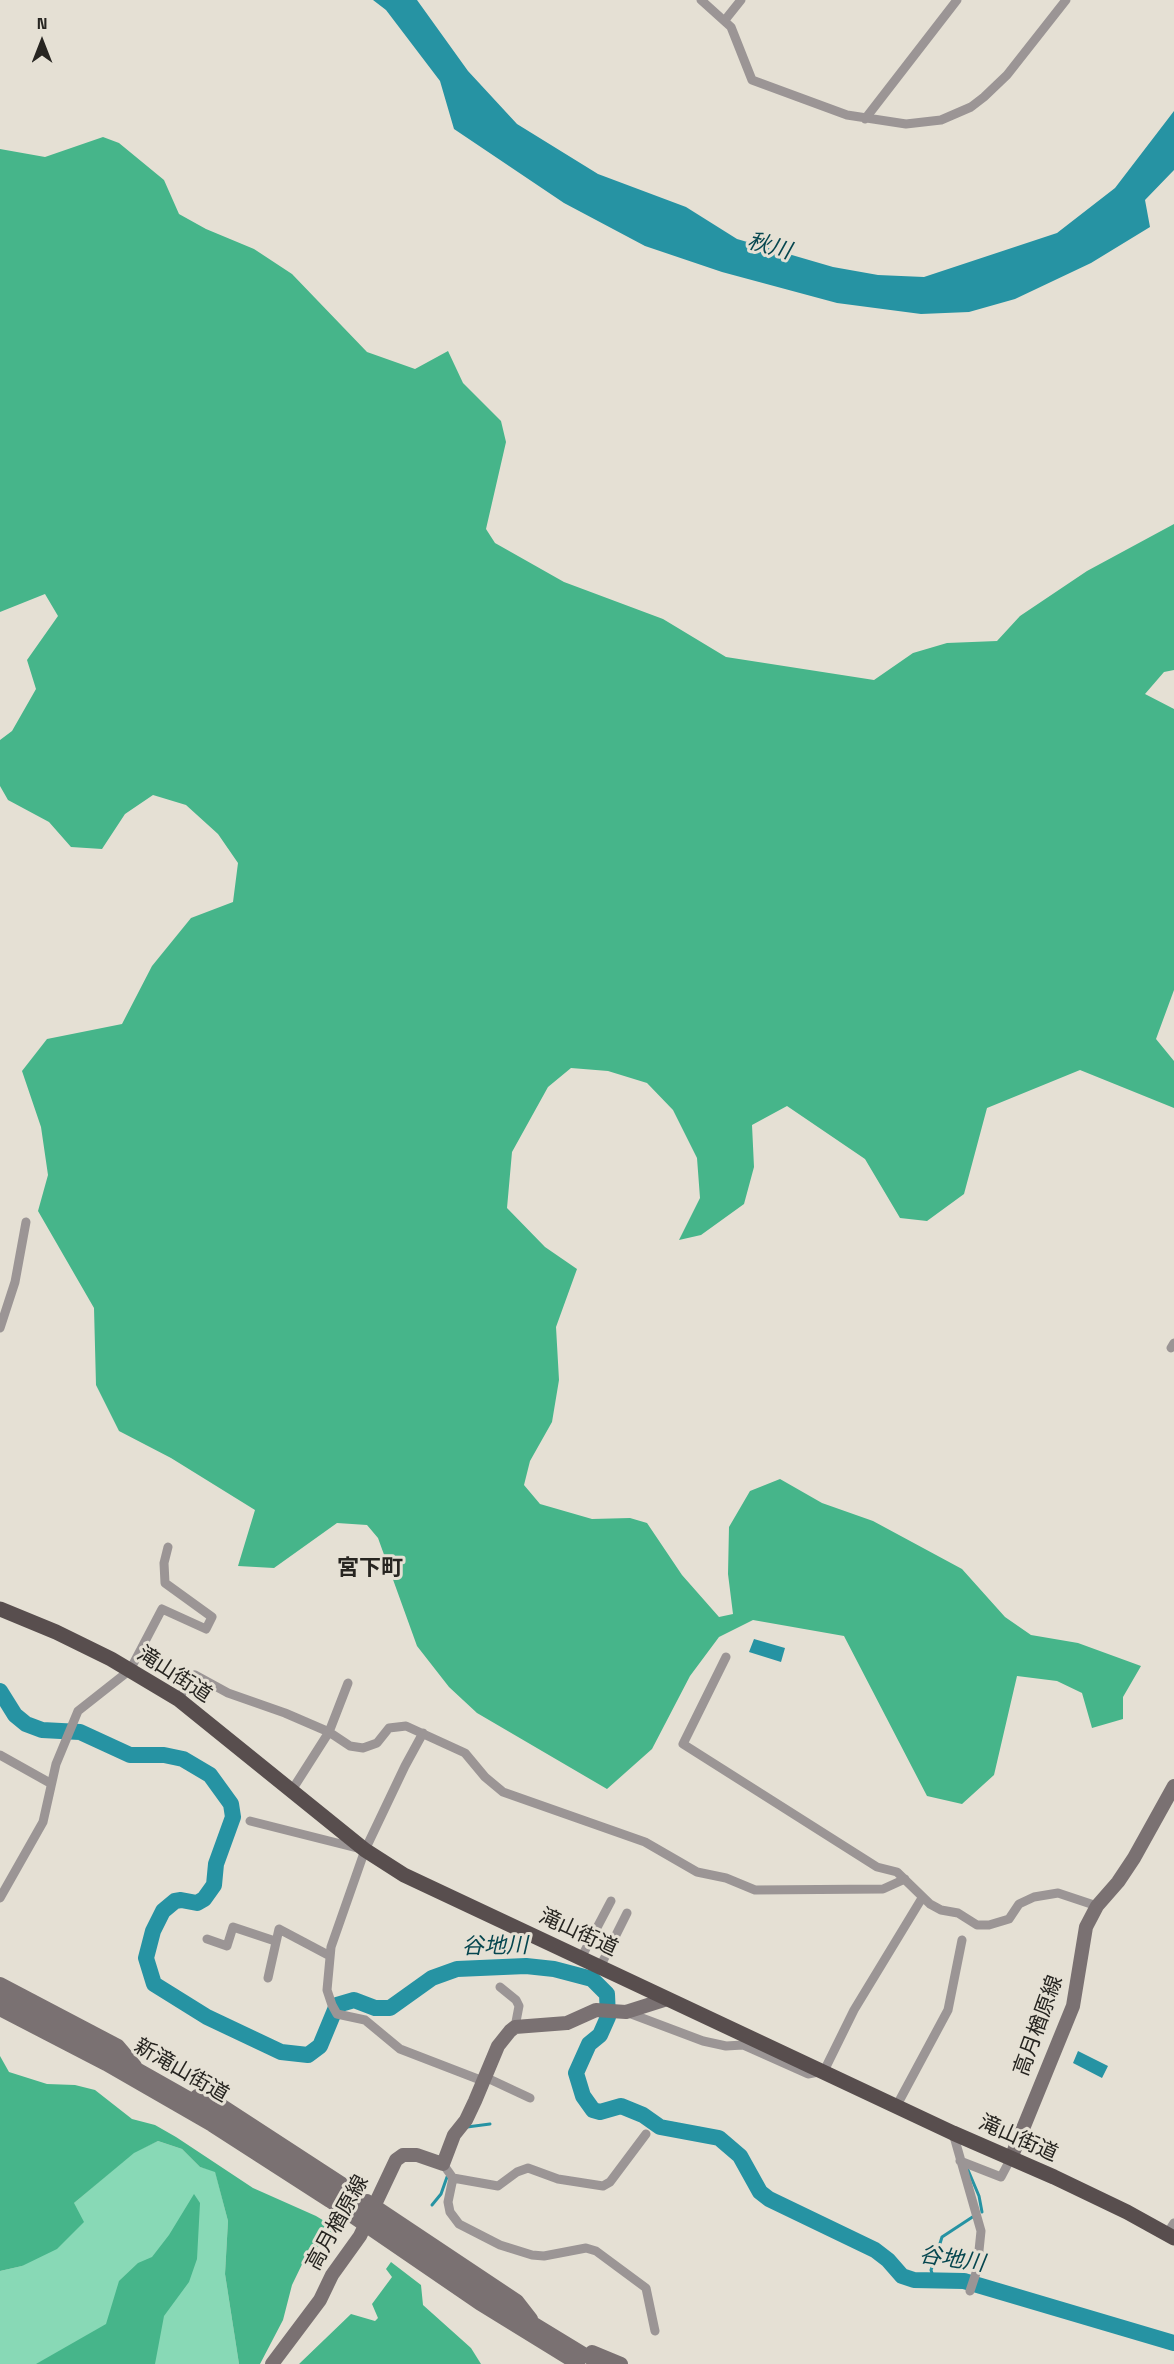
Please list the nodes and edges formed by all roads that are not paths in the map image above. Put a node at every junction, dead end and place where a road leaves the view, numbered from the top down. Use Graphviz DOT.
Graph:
graph roads {
  1 [pos="701,0"];
  2 [pos="741,0"];
  3 [pos="957,0"];
  4 [pos="1066,0"];
  5 [pos="725,20"];
  6 [pos="865,119"];
  7 [pos="26,1222"];
  8 [pos="0,1328"];
  9 [pos="168,1547"];
  10 [pos="0,1609"];
  11 [pos="726,1657"];
  12 [pos="130,1671"];
  13 [pos="348,1683"];
  14 [pos="178,1699"];
  15 [pos="329,1732"];
  16 [pos="423,1733"];
  17 [pos="0,1755"];
  18 [pos="50,1783"];
  19 [pos="1174,1786"];
  20 [pos="292,1790"];
  21 [pos="250,1821"];
  22 [pos="365,1850"];
  23 [pos="905,1879"];
  24 [pos="0,1898"];
  25 [pos="922,1898"];
  26 [pos="610,1901"];
  27 [pos="1097,1906"];
  28 [pos="627,1913"];
  29 [pos="207,1939"];
  30 [pos="962,1940"];
  31 [pos="275,1941"];
  32 [pos="330,1956"];
  33 [pos="581,1958"];
  34 [pos="600,1967"];
  35 [pos="268,1978"];
  36 [pos="0,1984"];
  37 [pos="500,1987"];
  38 [pos="0,1996"];
  39 [pos="668,1999"];
  40 [pos="0,2011"];
  41 [pos="615,2011"];
  42 [pos="512,2029"];
  43 [pos="139,2070"];
  44 [pos="824,2071"];
  45 [pos="484,2079"];
  46 [pos="167,2085"];
  47 [pos="530,2098"];
  48 [pos="897,2105"];
  49 [pos="953,2133"];
  50 [pos="646,2134"];
  51 [pos="1011,2158"];
  52 [pos="960,2161"];
  53 [pos="443,2164"];
  54 [pos="453,2178"];
  55 [pos="333,2196"];
  56 [pos="373,2205"];
  57 [pos="1172,2232"];
  58 [pos="411,2250"];
  59 [pos="970,2290"];
  60 [pos="535,2325"];
  61 [pos="656,2331"];
  62 [pos="562,2341"];
  63 [pos="272,2364"];
  64 [pos="578,2364"];
  65 [pos="600,2364"];
  66 [pos="621,2364"];
  1 -- 5 [label="street"];
  2 -- 5 [label="street"];
  3 -- 6 [label="street"];
  4 -- 6 [label="street"];
  5 -- 6 [label="street"];
  7 -- 8 [label="street"];
  9 -- 12 [label="street"];
  10 -- 12 [label="highway, 滝山街道"];
  11 -- 23 [label="street"];
  12 -- 14 [label="highway, 滝山街道"];
  12 -- 18 [label="street"];
  13 -- 15 [label="street"];
  14 -- 15 [label="street"];
  14 -- 20 [label="highway, 滝山街道"];
  15 -- 16 [label="street"];
  15 -- 20 [label="street"];
  16 -- 22 [label="street"];
  16 -- 23 [label="street"];
  17 -- 18 [label="street"];
  18 -- 24 [label="street"];
  19 -- 27 [label="main road, 高月楢原線"];
  20 -- 22 [label="highway, 滝山街道"];
  21 -- 22 [label="street"];
  22 -- 32 [label="street"];
  22 -- 33 [label="highway, 滝山街道"];
  23 -- 25 [label="street"];
  25 -- 27 [label="street"];
  25 -- 44 [label="street"];
  26 -- 33 [label="street"];
  27 -- 51 [label="main road, 高月楢原線"];
  28 -- 34 [label="street"];
  29 -- 31 [label="street"];
  30 -- 48 [label="street"];
  31 -- 32 [label="street"];
  31 -- 35 [label="street"];
  32 -- 45 [label="street"];
  33 -- 34 [label="highway, 滝山街道"];
  34 -- 39 [label="highway, 滝山街道"];
  36 -- 43 [label="main road"];
  37 -- 42 [label="street"];
  38 -- 43 [label="main road, 新滝山街道"];
  39 -- 41 [label="main road"];
  39 -- 44 [label="highway, 滝山街道"];
  40 -- 55 [label="main road, 新滝山街道"];
  41 -- 42 [label="main road"];
  41 -- 44 [label="street"];
  42 -- 45 [label="main road"];
  43 -- 46 [label="main road, 新滝山街道"];
  44 -- 48 [label="highway, 滝山街道"];
  45 -- 47 [label="street"];
  45 -- 53 [label="main road"];
  46 -- 55 [label="main road, 新滝山街道"];
  46 -- 56 [label="main road"];
  48 -- 49 [label="highway, 滝山街道"];
  49 -- 51 [label="highway, 滝山街道"];
  49 -- 52 [label="street"];
  50 -- 54 [label="street"];
  51 -- 52 [label="street"];
  51 -- 57 [label="highway, 滝山街道"];
  52 -- 59 [label="street"];
  53 -- 54 [label="street"];
  53 -- 56 [label="main road, 高月楢原線"];
  54 -- 61 [label="street"];
  55 -- 58 [label="main road"];
  56 -- 60 [label="main road"];
  56 -- 63 [label="main road, 高月楢原線"];
  58 -- 60 [label="main road"];
  58 -- 64 [label="main road"];
  60 -- 62 [label="main road"];
  62 -- 65 [label="main road"];
  62 -- 66 [label="main road"];
}
